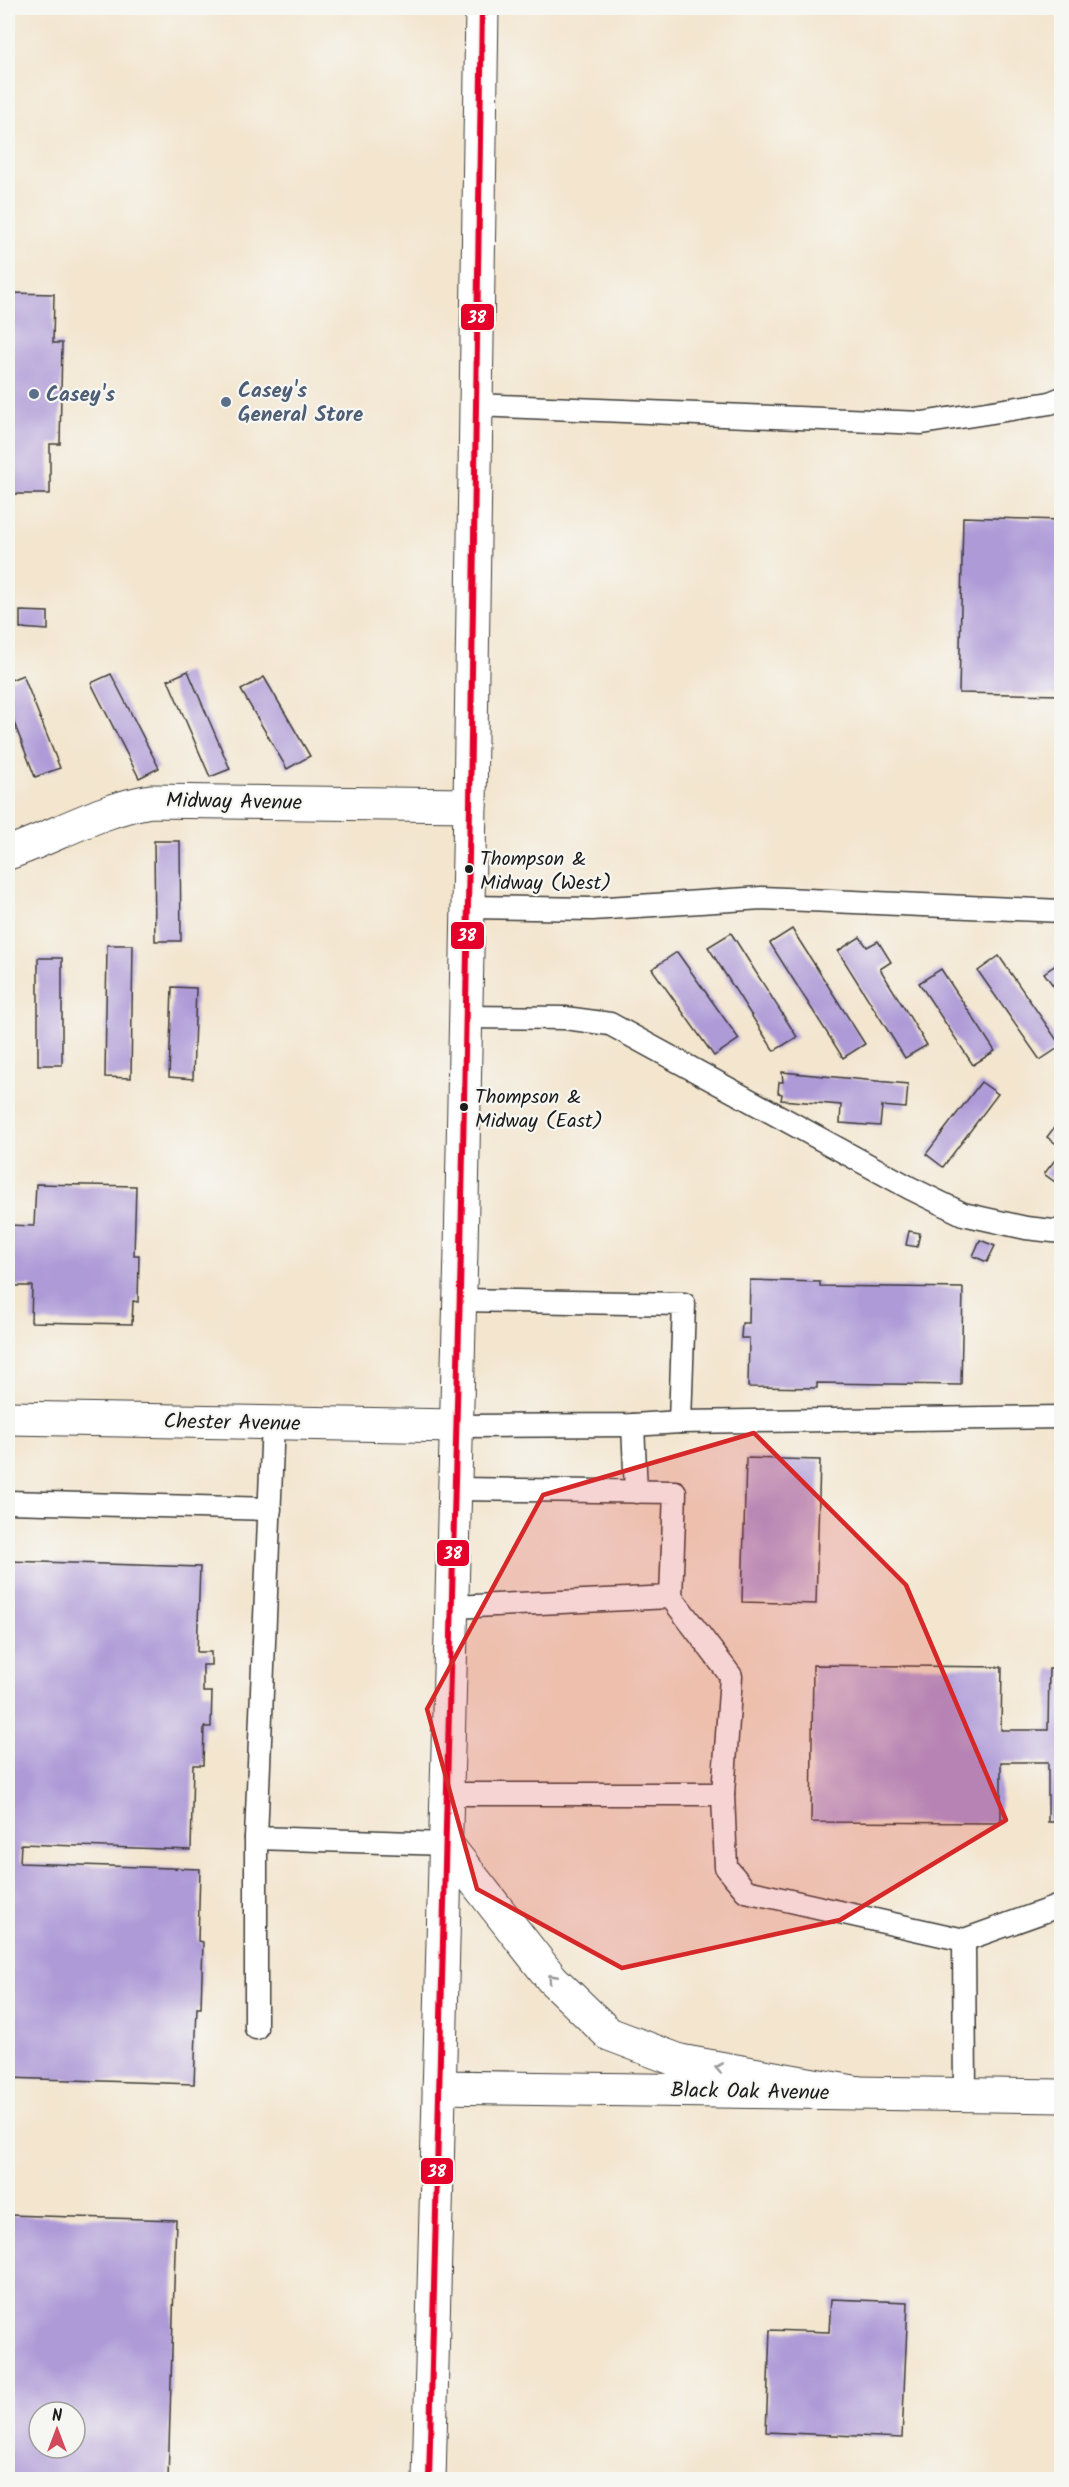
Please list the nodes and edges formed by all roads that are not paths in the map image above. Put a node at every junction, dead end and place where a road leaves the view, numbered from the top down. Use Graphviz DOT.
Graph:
graph roads {
  1 [pos="482,8"];
  2 [pos="1062,398"];
  3 [pos="476,405"];
  4 [pos="470,805"];
  5 [pos="8,853"];
  6 [pos="468,907"];
  7 [pos="1062,911"];
  8 [pos="466,1017"];
  9 [pos="1062,1232"];
  10 [pos="460,1300"];
  11 [pos="8,1418"];
  12 [pos="1062,1418"];
  13 [pos="273,1422"];
  14 [pos="680,1422"];
  15 [pos="633,1425"];
  16 [pos="457,1426"];
  17 [pos="455,1489"];
  18 [pos="636,1492"];
  19 [pos="8,1502"];
  20 [pos="270,1509"];
  21 [pos="671,1597"];
  22 [pos="453,1607"];
  23 [pos="447,1794"];
  24 [pos="723,1794"];
  25 [pos="256,1838"];
  26 [pos="446,1844"];
  27 [pos="1062,1905"];
  28 [pos="964,1940"];
  29 [pos="256,2028"];
  30 [pos="439,2087"];
  31 [pos="859,2092"];
  32 [pos="965,2094"];
  33 [pos="1062,2096"];
  34 [pos="429,2480"];
  1 -- 3 [label="main road"];
  2 -- 3 [label="lane"];
  3 -- 4 [label="main road"];
  4 -- 5 [label="main road, Midway Avenue"];
  4 -- 6 [label="main road"];
  6 -- 7 [label="lane"];
  6 -- 8 [label="main road"];
  8 -- 9 [label="lane"];
  8 -- 10 [label="main road"];
  10 -- 14 [label="lane"];
  10 -- 16 [label="main road"];
  11 -- 13 [label="main road, Chester Avenue"];
  12 -- 14 [label="lane"];
  13 -- 16 [label="main road, Chester Avenue"];
  13 -- 20 [label="lane"];
  14 -- 15 [label="lane"];
  15 -- 16 [label="lane"];
  15 -- 18 [label="lane"];
  16 -- 17 [label="main road"];
  17 -- 18 [label="lane"];
  17 -- 22 [label="main road"];
  18 -- 21 [label="lane"];
  19 -- 20 [label="lane"];
  20 -- 25 [label="lane"];
  21 -- 22 [label="lane"];
  21 -- 24 [label="lane"];
  22 -- 23 [label="main road"];
  23 -- 24 [label="lane"];
  23 -- 26 [label="main road"];
  24 -- 28 [label="lane"];
  25 -- 26 [label="lane"];
  25 -- 29 [label="lane"];
  26 -- 30 [label="main road"];
  31 -- 26 [label="main road, one-way"];
  27 -- 28 [label="lane"];
  28 -- 32 [label="lane"];
  30 -- 31 [label="main road, Black Oak Avenue"];
  30 -- 34 [label="main road"];
  31 -- 32 [label="main road, Black Oak Avenue"];
  32 -- 33 [label="main road, Black Oak Avenue"];
}
